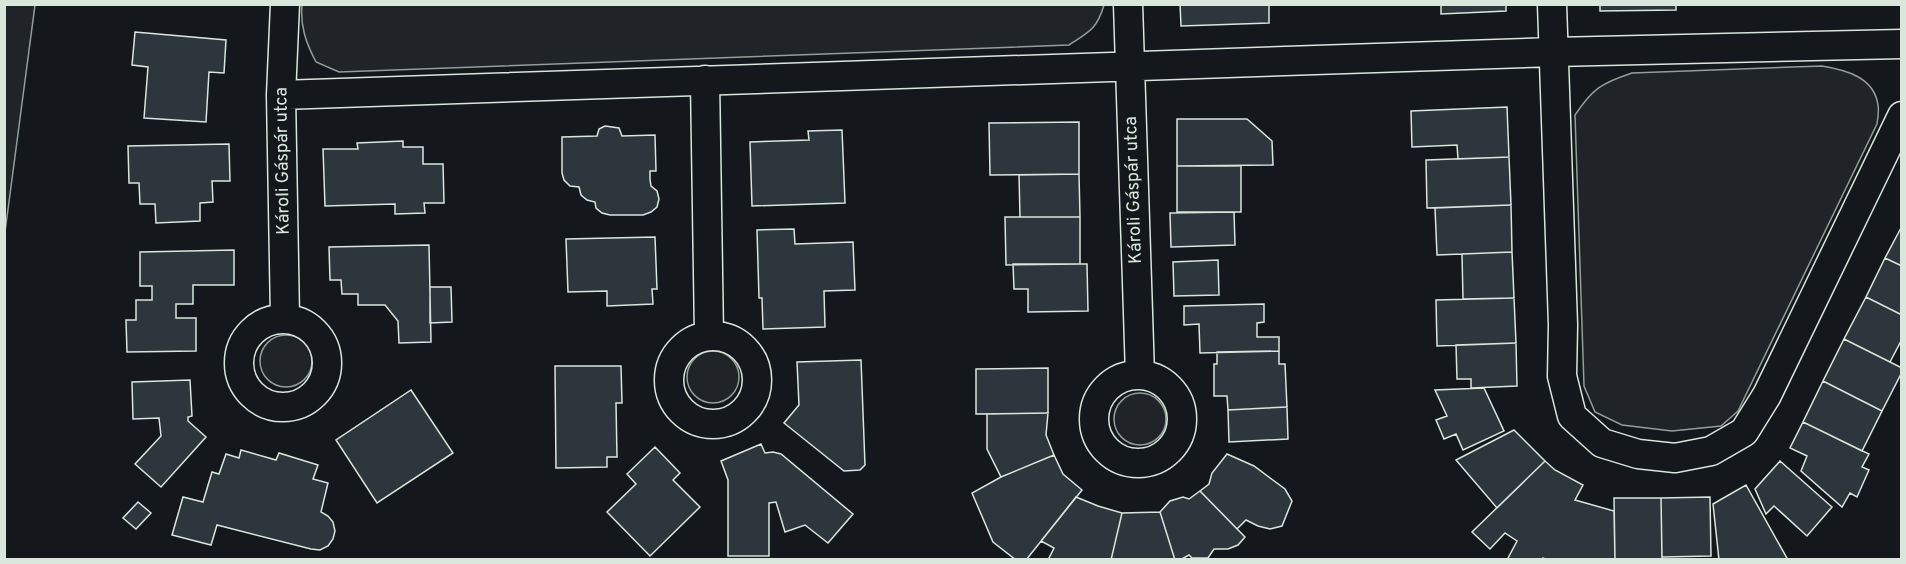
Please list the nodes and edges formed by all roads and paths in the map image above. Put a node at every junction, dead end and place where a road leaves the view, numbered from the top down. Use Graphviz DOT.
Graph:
graph roads {
  1 [pos="285,4"];
  2 [pos="1128,4"];
  3 [pos="1552,4"];
  4 [pos="1902,44"];
  5 [pos="1554,52"];
  6 [pos="1130,66"];
  7 [pos="705,81"];
  8 [pos="281,95"];
  9 [pos="1902,116"];
  10 [pos="285,318"];
  11 [pos="709,336"];
  12 [pos="1140,375"];
  1 -- 8 [label="street, Károli Gáspár utca"];
  2 -- 6 [label="street, Károli Gáspár utca"];
  3 -- 5 [label="street"];
  4 -- 5 [label="street"];
  5 -- 6 [label="street"];
  5 -- 9 [label="street"];
  6 -- 7 [label="street"];
  6 -- 12 [label="street, Károli Gáspár utca"];
  7 -- 8 [label="street"];
  7 -- 11 [label="street"];
  8 -- 10 [label="street, Károli Gáspár utca"];
}
